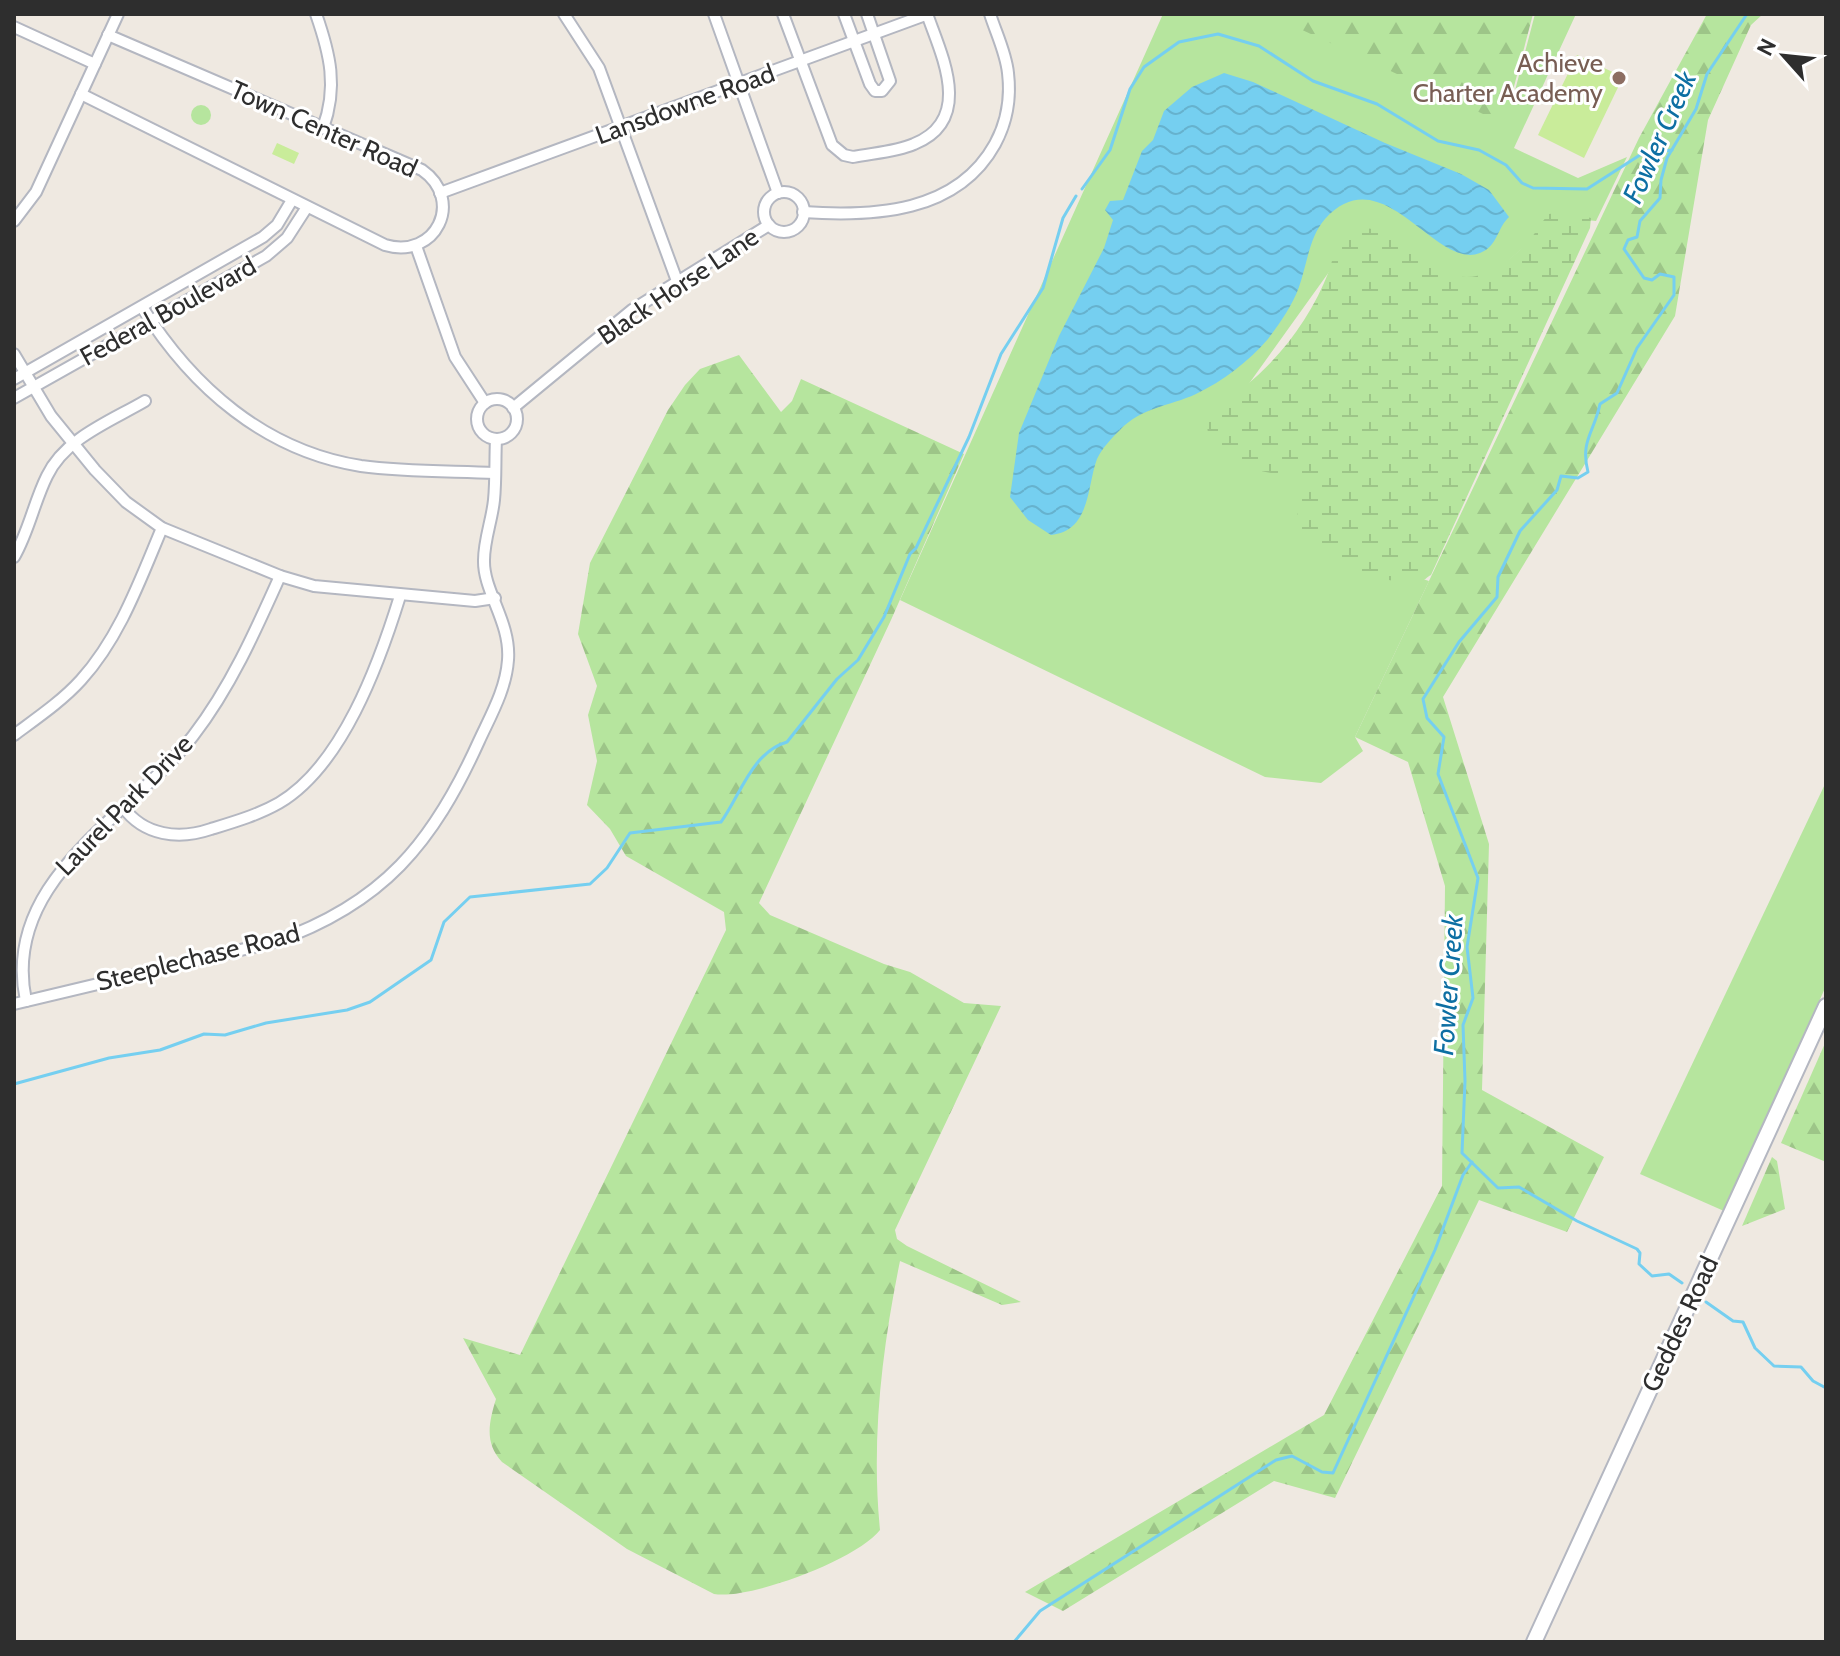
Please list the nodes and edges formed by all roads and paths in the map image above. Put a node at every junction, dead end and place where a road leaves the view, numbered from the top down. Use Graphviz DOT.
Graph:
graph roads {
  1 [pos="118,14"];
  2 [pos="316,14"];
  3 [pos="564,14"];
  4 [pos="714,14"];
  5 [pos="783,14"];
  6 [pos="844,14"];
  7 [pos="867,14"];
  8 [pos="927,14"];
  9 [pos="990,14"];
  10 [pos="14,27"];
  11 [pos="108,35"];
  12 [pos="875,36"];
  13 [pos="855,44"];
  14 [pos="801,63"];
  15 [pos="95,64"];
  16 [pos="740,85"];
  17 [pos="81,94"];
  18 [pos="323,128"];
  19 [pos="620,128"];
  20 [pos="440,193"];
  21 [pos="778,193"];
  22 [pos="292,200"];
  23 [pos="307,207"];
  24 [pos="803,212"];
  25 [pos="14,221"];
  26 [pos="769,225"];
  27 [pos="416,246"];
  28 [pos="677,281"];
  29 [pos="142,307"];
  30 [pos="151,321"];
  31 [pos="14,354"];
  32 [pos="25,373"];
  33 [pos="14,379"];
  34 [pos="33,387"];
  35 [pos="14,398"];
  36 [pos="145,401"];
  37 [pos="485,403"];
  38 [pos="513,408"];
  39 [pos="496,439"];
  40 [pos="73,444"];
  41 [pos="495,473"];
  42 [pos="162,528"];
  43 [pos="14,557"];
  44 [pos="280,576"];
  45 [pos="400,596"];
  46 [pos="495,598"];
  47 [pos="14,735"];
  48 [pos="123,807"];
  49 [pos="26,1001"];
  50 [pos="14,1004"];
  51 [pos="1826,1006"];
  52 [pos="1534,1642"];
  1 -- 11 [label="street"];
  2 -- 18 [label="street"];
  3 -- 19 [label="street"];
  4 -- 16 [label="street"];
  5 -- 14 [label="street"];
  6 -- 13 [label="street"];
  7 -- 12 [label="street"];
  8 -- 12 [label="street, Lansdowne Road"];
  8 -- 14 [label="street"];
  9 -- 24 [label="street"];
  10 -- 15 [label="street"];
  11 -- 15 [label="street"];
  11 -- 18 [label="street, Town Center Road"];
  12 -- 13 [label="street, Lansdowne Road"];
  12 -- 13 [label="street"];
  13 -- 14 [label="street, Lansdowne Road"];
  14 -- 16 [label="street, Lansdowne Road"];
  15 -- 17 [label="street"];
  16 -- 19 [label="street, Lansdowne Road"];
  16 -- 21 [label="street"];
  17 -- 22 [label="street"];
  17 -- 25 [label="street"];
  18 -- 20 [label="street, Town Center Road"];
  19 -- 20 [label="street, Lansdowne Road"];
  19 -- 28 [label="street"];
  20 -- 27 [label="street, Town Center Road"];
  21 -- 24 [label="street"];
  21 -- 26 [label="street"];
  22 -- 23 [label="street"];
  22 -- 29 [label="street, Federal Boulevard"];
  23 -- 27 [label="street"];
  23 -- 30 [label="street, Federal Boulevard"];
  24 -- 26 [label="street"];
  26 -- 28 [label="street, Black Horse Lane"];
  27 -- 37 [label="street"];
  28 -- 38 [label="street, Black Horse Lane"];
  29 -- 30 [label="street"];
  29 -- 32 [label="street, Federal Boulevard"];
  30 -- 34 [label="street, Federal Boulevard"];
  30 -- 41 [label="street"];
  31 -- 32 [label="street"];
  32 -- 33 [label="street, Federal Boulevard"];
  32 -- 34 [label="street"];
  34 -- 35 [label="street, Federal Boulevard"];
  34 -- 40 [label="street"];
  36 -- 40 [label="street"];
  37 -- 38 [label="street"];
  37 -- 39 [label="street"];
  38 -- 39 [label="street"];
  39 -- 41 [label="street"];
  40 -- 42 [label="street"];
  40 -- 43 [label="street"];
  41 -- 46 [label="street"];
  42 -- 44 [label="street"];
  42 -- 47 [label="street"];
  44 -- 45 [label="street"];
  44 -- 48 [label="street, Laurel Park Drive"];
  45 -- 46 [label="street"];
  45 -- 48 [label="street"];
  46 -- 49 [label="street, Steeplechase Road"];
  48 -- 49 [label="street, Laurel Park Drive"];
  49 -- 50 [label="street, Steeplechase Road"];
  51 -- 52 [label="main road, Geddes Road"];
}
